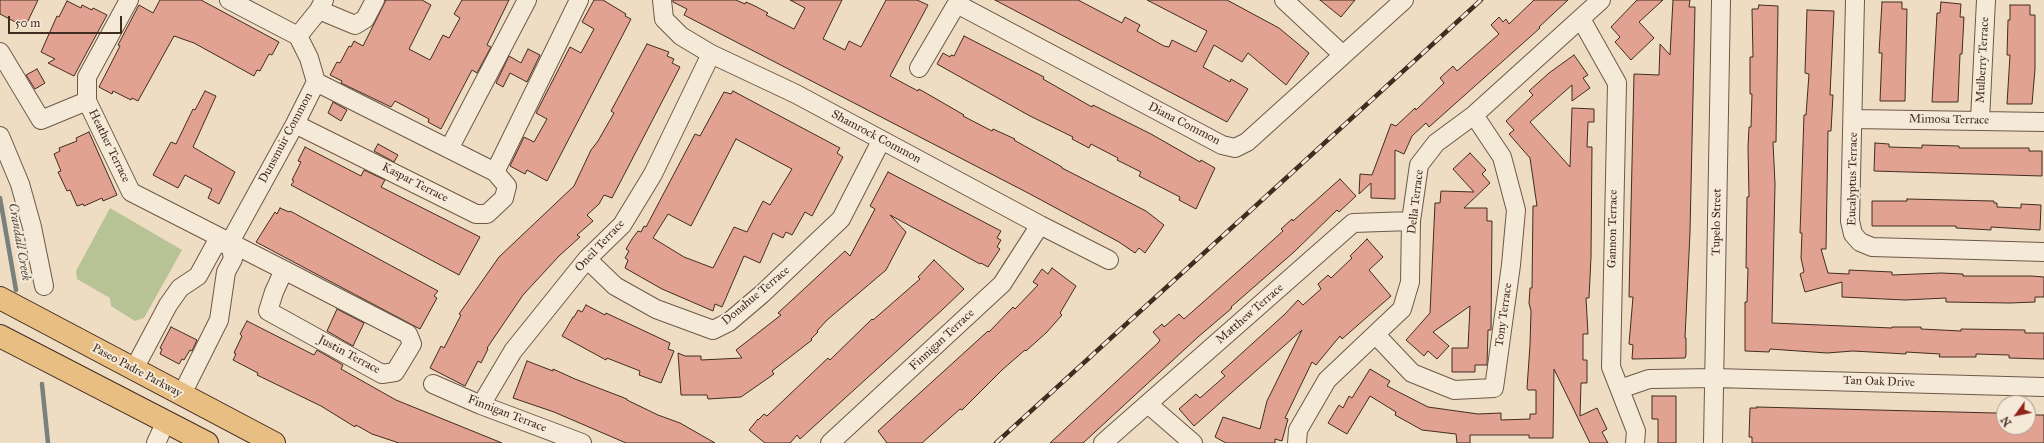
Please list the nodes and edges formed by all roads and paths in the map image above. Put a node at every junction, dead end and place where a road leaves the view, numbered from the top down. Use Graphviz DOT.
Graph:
graph roads {
  1 [pos="129,0"];
  2 [pos="230,0"];
  3 [pos="375,0"];
  4 [pos="527,0"];
  5 [pos="579,0"];
  6 [pos="662,0"];
  7 [pos="1284,0"];
  8 [pos="1404,0"];
  9 [pos="1601,0"];
  10 [pos="1721,0"];
  11 [pos="1855,0"];
  12 [pos="1986,0"];
  13 [pos="958,2"];
  14 [pos="322,5"];
  15 [pos="1581,19"];
  16 [pos="298,36"];
  17 [pos="0,52"];
  18 [pos="711,54"];
  19 [pos="1343,55"];
  20 [pos="919,68"];
  21 [pos="316,82"];
  22 [pos="87,100"];
  23 [pos="1474,115"];
  24 [pos="1854,119"];
  25 [pos="1980,120"];
  26 [pos="2044,122"];
  27 [pos="295,124"];
  28 [pos="0,136"];
  29 [pos="881,140"];
  30 [pos="449,150"];
  31 [pos="495,172"];
  32 [pos="1411,221"];
  33 [pos="1040,225"];
  34 [pos="230,242"];
  35 [pos="2044,252"];
  36 [pos="587,259"];
  37 [pos="1109,260"];
  38 [pos="284,270"];
  39 [pos="198,276"];
  40 [pos="44,286"];
  41 [pos="223,289"];
  42 [pos="0,298"];
  43 [pos="1376,335"];
  44 [pos="0,336"];
  45 [pos="134,369"];
  46 [pos="1715,378"];
  47 [pos="433,384"];
  48 [pos="2044,387"];
  49 [pos="1620,389"];
  50 [pos="182,394"];
  51 [pos="1148,404"];
  52 [pos="481,405"];
  53 [pos="166,421"];
  54 [pos="156,443"];
  55 [pos="208,443"];
  56 [pos="274,443"];
  57 [pos="582,443"];
  58 [pos="830,443"];
  59 [pos="1104,443"];
  60 [pos="1193,443"];
  61 [pos="1297,443"];
  62 [pos="1635,443"];
  63 [pos="1713,443"];
  1 -- 22 [label="street, Heather Terrace"];
  2 -- 16 [label="street"];
  3 -- 14 [label="street"];
  4 -- 30 [label="street"];
  5 -- 31 [label="street"];
  6 -- 18 [label="street, Shamrock Common"];
  7 -- 19 [label="street"];
  8 -- 19 [label="street, Diana Common"];
  9 -- 15 [label="street, Della Terrace"];
  10 -- 46 [label="street, Tupelo Street"];
  11 -- 24 [label="street, Eucalyptus Terrace"];
  12 -- 25 [label="street, Mulberry Terrace"];
  13 -- 19 [label="street, Diana Common"];
  13 -- 20 [label="street"];
  14 -- 16 [label="street"];
  15 -- 23 [label="street, Della Terrace"];
  15 -- 49 [label="street, Gannon Terrace"];
  16 -- 21 [label="street, Dunsmuir Common"];
  17 -- 22 [label="street"];
  18 -- 29 [label="street, Shamrock Common"];
  18 -- 36 [label="street, Oneil Terrace"];
  21 -- 27 [label="street, Dunsmuir Common"];
  21 -- 30 [label="street, Kaspar Terrace"];
  22 -- 34 [label="street, Heather Terrace"];
  23 -- 32 [label="street, Della Terrace"];
  23 -- 43 [label="street, Tony Terrace"];
  24 -- 25 [label="street, Mimosa Terrace"];
  24 -- 35 [label="street, Eucalyptus Terrace"];
  25 -- 26 [label="street, Mimosa Terrace"];
  27 -- 31 [label="street, Kaspar Terrace"];
  27 -- 34 [label="street, Dunsmuir Common"];
  28 -- 40 [label="street"];
  29 -- 33 [label="street, Shamrock Common"];
  29 -- 36 [label="street, Donahue Terrace"];
  30 -- 31 [label="street, Kaspar Terrace"];
  32 -- 43 [label="street, Della Terrace"];
  32 -- 51 [label="street, Matthew Terrace"];
  33 -- 37 [label="street, Shamrock Common"];
  33 -- 58 [label="street, Finnigan Terrace"];
  34 -- 38 [label="street, Justin Terrace"];
  34 -- 39 [label="street"];
  34 -- 41 [label="street"];
  36 -- 52 [label="street, Oneil Terrace"];
  38 -- 38 [label="street, Justin Terrace"];
  39 -- 41 [label="street"];
  39 -- 45 [label="street"];
  41 -- 50 [label="street"];
  42 -- 45 [label="main road, Paseo Padre Parkway"];
  43 -- 61 [label="street, Della Terrace"];
  44 -- 53 [label="main road"];
  45 -- 50 [label="main road, Paseo Padre Parkway"];
  46 -- 48 [label="street, Tan Oak Drive"];
  46 -- 49 [label="street, Tan Oak Drive"];
  46 -- 63 [label="street, Tupelo Street"];
  47 -- 52 [label="street, Finnigan Terrace"];
  49 -- 62 [label="street, Gannon Terrace"];
  50 -- 56 [label="main road, Paseo Padre Parkway"];
  51 -- 59 [label="street, Matthew Terrace"];
  51 -- 60 [label="street"];
  52 -- 57 [label="street, Finnigan Terrace"];
  53 -- 54 [label="street"];
  53 -- 55 [label="main road"];
}
